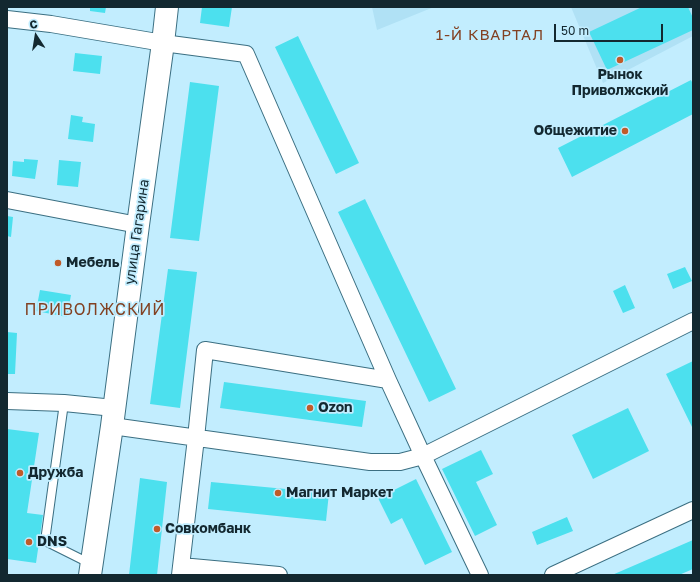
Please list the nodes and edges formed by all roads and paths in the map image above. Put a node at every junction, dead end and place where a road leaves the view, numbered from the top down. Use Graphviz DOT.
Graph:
graph roads {
  1 [pos="167,7"];
  2 [pos="7,19"];
  3 [pos="164,43"];
  4 [pos="7,200"];
  5 [pos="138,225"];
  6 [pos="693,321"];
  7 [pos="388,380"];
  8 [pos="7,401"];
  9 [pos="64,403"];
  10 [pos="113,417"];
  11 [pos="196,438"];
  12 [pos="423,456"];
  13 [pos="693,510"];
  14 [pos="91,570"];
  15 [pos="181,570"];
  16 [pos="279,575"];
  17 [pos="480,575"];
  18 [pos="553,575"];
  1 -- 3 [label="main road, улица Гагарина"];
  2 -- 3 [label="street"];
  3 -- 5 [label="main road, улица Гагарина"];
  3 -- 7 [label="street"];
  4 -- 5 [label="street"];
  5 -- 10 [label="main road, улица Гагарина"];
  6 -- 12 [label="street"];
  7 -- 11 [label="street"];
  7 -- 12 [label="street"];
  8 -- 9 [label="street"];
  9 -- 10 [label="street"];
  9 -- 14 [label="lane"];
  10 -- 11 [label="street"];
  10 -- 14 [label="main road, улица Гагарина"];
  11 -- 12 [label="street"];
  11 -- 15 [label="street"];
  12 -- 17 [label="street"];
  13 -- 18 [label="street"];
  15 -- 16 [label="street"];
}
